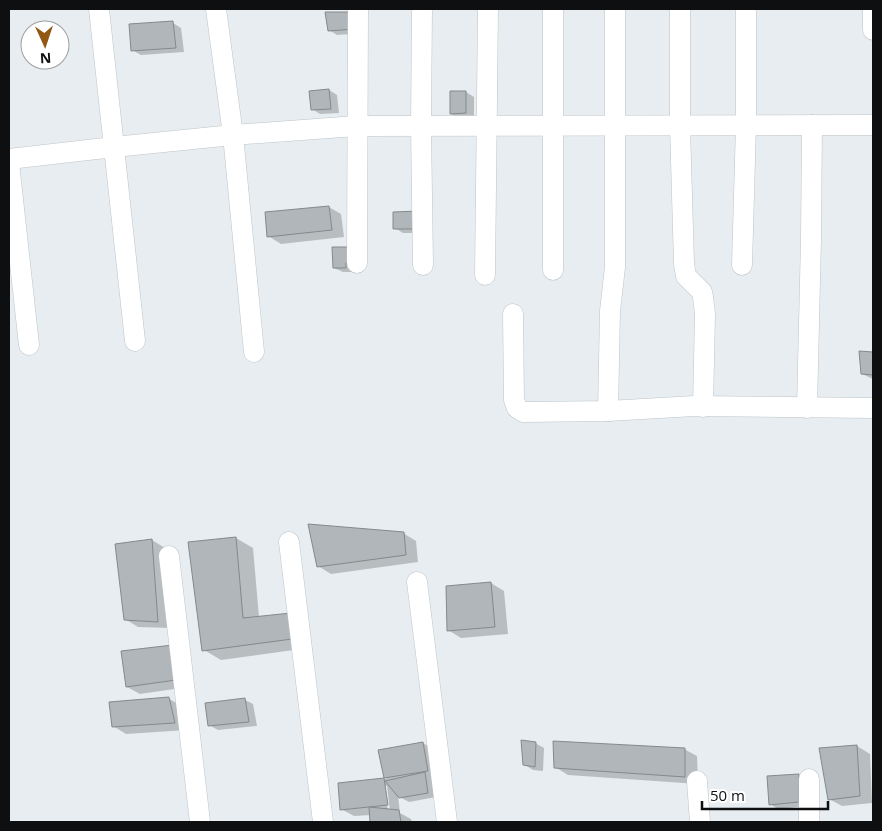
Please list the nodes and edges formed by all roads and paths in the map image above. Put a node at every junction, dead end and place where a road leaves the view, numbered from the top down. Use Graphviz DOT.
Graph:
graph roads {
  1 [pos="99,9"];
  2 [pos="216,9"];
  3 [pos="358,9"];
  4 [pos="422,9"];
  5 [pos="488,9"];
  6 [pos="553,9"];
  7 [pos="616,9"];
  8 [pos="680,9"];
  9 [pos="746,9"];
  10 [pos="873,9"];
  11 [pos="873,30"];
  12 [pos="812,125"];
  13 [pos="873,125"];
  14 [pos="357,126"];
  15 [pos="421,126"];
  16 [pos="486,126"];
  17 [pos="552,126"];
  18 [pos="617,126"];
  19 [pos="680,126"];
  20 [pos="746,126"];
  21 [pos="233,135"];
  22 [pos="114,147"];
  23 [pos="9,161"];
  24 [pos="357,263"];
  25 [pos="423,265"];
  26 [pos="742,265"];
  27 [pos="553,270"];
  28 [pos="485,275"];
  29 [pos="513,314"];
  30 [pos="136,341"];
  31 [pos="29,345"];
  32 [pos="254,352"];
  33 [pos="702,407"];
  34 [pos="806,408"];
  35 [pos="873,408"];
  36 [pos="608,411"];
  37 [pos="289,542"];
  38 [pos="169,556"];
  39 [pos="417,582"];
  40 [pos="809,778"];
  41 [pos="697,781"];
  42 [pos="200,822"];
  43 [pos="324,822"];
  44 [pos="447,822"];
  45 [pos="700,822"];
  46 [pos="809,822"];
  1 -- 22 [label="street"];
  2 -- 21 [label="street"];
  3 -- 14 [label="street"];
  4 -- 15 [label="street"];
  5 -- 16 [label="street"];
  6 -- 17 [label="street"];
  7 -- 18 [label="street"];
  8 -- 19 [label="street"];
  9 -- 20 [label="street"];
  10 -- 11 [label="street"];
  12 -- 13 [label="street"];
  12 -- 20 [label="street"];
  12 -- 34 [label="street"];
  14 -- 15 [label="street"];
  14 -- 21 [label="street"];
  14 -- 24 [label="street"];
  15 -- 16 [label="street"];
  15 -- 25 [label="street"];
  16 -- 17 [label="street"];
  16 -- 28 [label="street"];
  17 -- 18 [label="street"];
  17 -- 27 [label="street"];
  18 -- 19 [label="street"];
  18 -- 36 [label="street"];
  19 -- 20 [label="street"];
  19 -- 33 [label="street"];
  20 -- 26 [label="street"];
  21 -- 22 [label="street"];
  21 -- 32 [label="street"];
  22 -- 23 [label="street"];
  22 -- 30 [label="street"];
  23 -- 31 [label="street"];
  29 -- 36 [label="street"];
  33 -- 34 [label="street"];
  33 -- 36 [label="street"];
  34 -- 35 [label="street"];
  37 -- 43 [label="street"];
  38 -- 42 [label="street"];
  39 -- 44 [label="street"];
  40 -- 46 [label="street"];
  41 -- 45 [label="street"];
}
